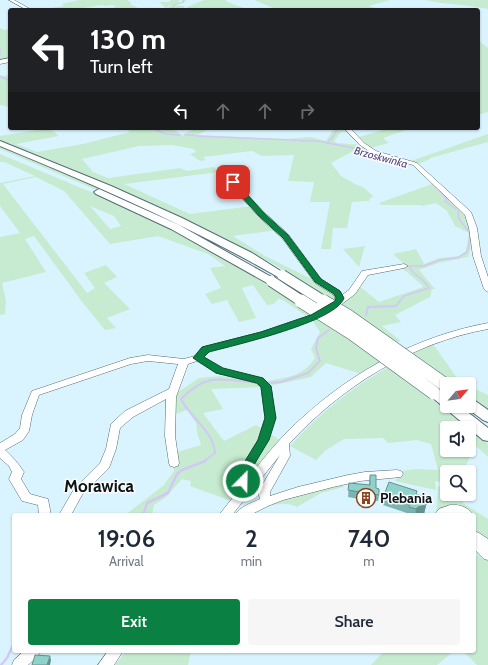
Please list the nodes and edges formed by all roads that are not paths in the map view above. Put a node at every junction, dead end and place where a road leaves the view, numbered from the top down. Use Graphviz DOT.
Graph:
graph roads {
  1 [pos="11,0"];
  2 [pos="26,8"];
  3 [pos="349,130"];
  4 [pos="0,143"];
  5 [pos="0,151"];
  6 [pos="221,172"];
  7 [pos="404,266"];
  8 [pos="277,278"];
  9 [pos="488,288"];
  10 [pos="339,302"];
  11 [pos="488,326"];
  12 [pos="198,358"];
  13 [pos="184,362"];
  14 [pos="440,381"];
  15 [pos="173,391"];
  16 [pos="440,398"];
  17 [pos="476,408"];
  18 [pos="459,413"];
  19 [pos="488,417"];
  20 [pos="488,436"];
  21 [pos="284,445"];
  22 [pos="0,448"];
  23 [pos="0,452"];
  24 [pos="174,463"];
  25 [pos="397,474"];
  26 [pos="250,486"];
  27 [pos="269,501"];
  28 [pos="45,513"];
  29 [pos="66,513"];
  30 [pos="227,513"];
  31 [pos="245,513"];
  32 [pos="446,513"];
  33 [pos="462,513"];
  34 [pos="476,534"];
  35 [pos="476,537"];
  36 [pos="484,546"];
  37 [pos="32,653"];
  38 [pos="114,653"];
  39 [pos="19,665"];
  40 [pos="105,665"];
  1 -- 2 [label="street"];
  3 -- 9 [label="street"];
  4 -- 8 [label="highway"];
  5 -- 8 [label="highway"];
  6 -- 10 [label="street"];
  7 -- 10 [label="street"];
  8 -- 14 [label="highway, bridge"];
  8 -- 16 [label="highway, bridge"];
  10 -- 12 [label="street"];
  11 -- 21 [label="street"];
  12 -- 13 [label="street"];
  12 -- 26 [label="street"];
  13 -- 15 [label="street"];
  13 -- 22 [label="street"];
  15 -- 24 [label="street"];
  15 -- 29 [label="street"];
  17 -- 19 [label="highway"];
  18 -- 20 [label="highway"];
  21 -- 26 [label="street"];
  21 -- 27 [label="street"];
  23 -- 28 [label="street"];
  25 -- 27 [label="street"];
  26 -- 30 [label="street"];
  27 -- 31 [label="street"];
  32 -- 33 [label="street"];
  34 -- 36 [label="street"];
  35 -- 36 [label="street"];
  37 -- 39 [label="street"];
  38 -- 40 [label="street"];
}
